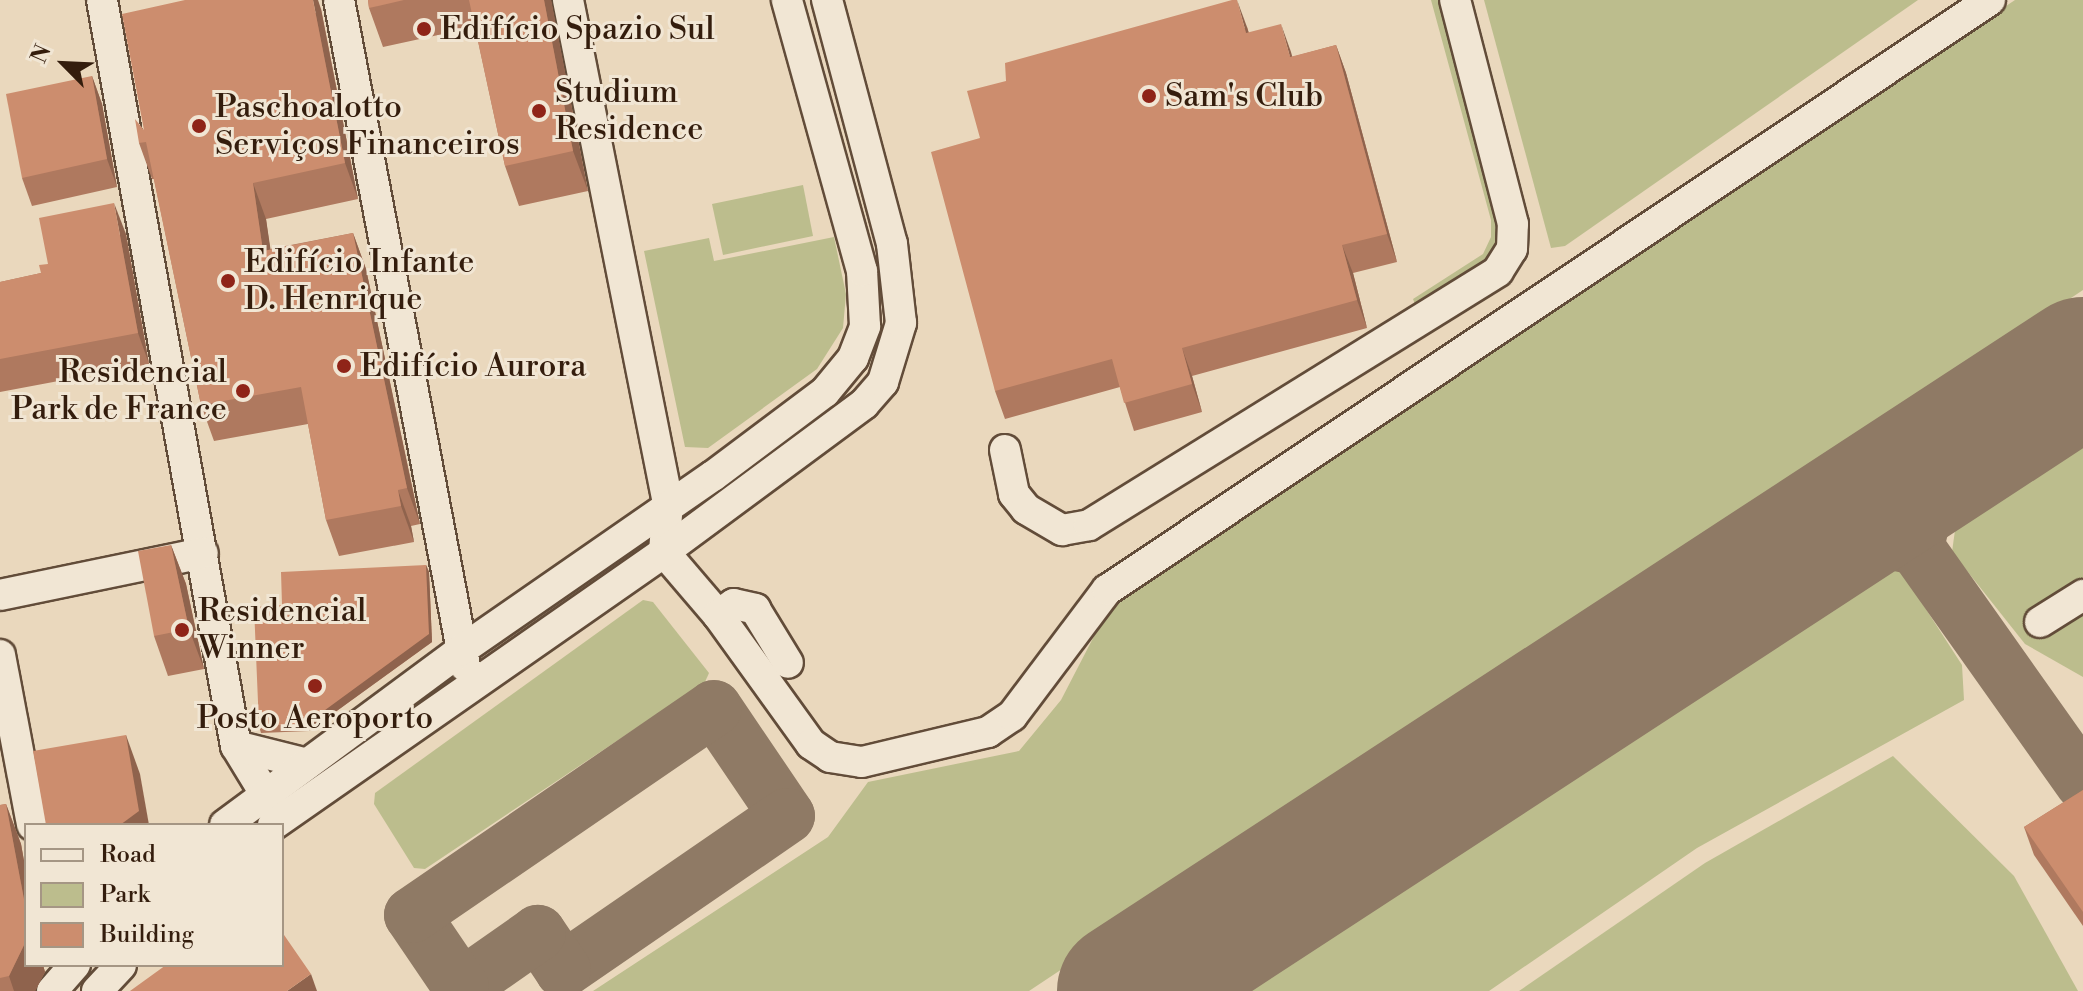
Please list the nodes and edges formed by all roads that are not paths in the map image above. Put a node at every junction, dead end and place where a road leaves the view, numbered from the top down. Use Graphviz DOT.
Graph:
graph roads {
  1 [pos="102,0"];
  2 [pos="339,0"];
  3 [pos="568,0"];
  4 [pos="787,0"];
  5 [pos="827,0"];
  6 [pos="1455,0"];
  7 [pos="1990,0"];
  8 [pos="1005,450"];
  9 [pos="660,456"];
  10 [pos="713,476"];
  11 [pos="668,503"];
  12 [pos="664,552"];
  13 [pos="203,553"];
  14 [pos="0,595"];
  15 [pos="2083,595"];
  16 [pos="718,615"];
  17 [pos="2040,622"];
  18 [pos="460,651"];
  19 [pos="0,655"];
  20 [pos="788,663"];
  21 [pos="471,685"];
  22 [pos="236,746"];
  23 [pos="307,764"];
  24 [pos="264,793"];
  25 [pos="277,821"];
  26 [pos="32,823"];
  27 [pos="227,823"];
  28 [pos="119,967"];
  29 [pos="97,991"];
  1 -- 13 [label="street"];
  2 -- 18 [label="street"];
  3 -- 9 [label="street"];
  4 -- 10 [label="street"];
  5 -- 12 [label="street"];
  6 -- 8 [label="street"];
  7 -- 16 [label="street"];
  9 -- 10 [label="street"];
  9 -- 11 [label="street"];
  10 -- 11 [label="street"];
  11 -- 12 [label="street"];
  11 -- 18 [label="street"];
  12 -- 16 [label="street"];
  12 -- 21 [label="street"];
  13 -- 14 [label="street"];
  13 -- 22 [label="street"];
  15 -- 17 [label="street"];
  16 -- 20 [label="street"];
  18 -- 21 [label="street"];
  18 -- 23 [label="street"];
  19 -- 26 [label="street"];
  21 -- 25 [label="street"];
  22 -- 23 [label="street"];
  22 -- 24 [label="street"];
  23 -- 24 [label="street"];
  24 -- 25 [label="street"];
  24 -- 27 [label="street"];
  28 -- 29 [label="street"];
}
